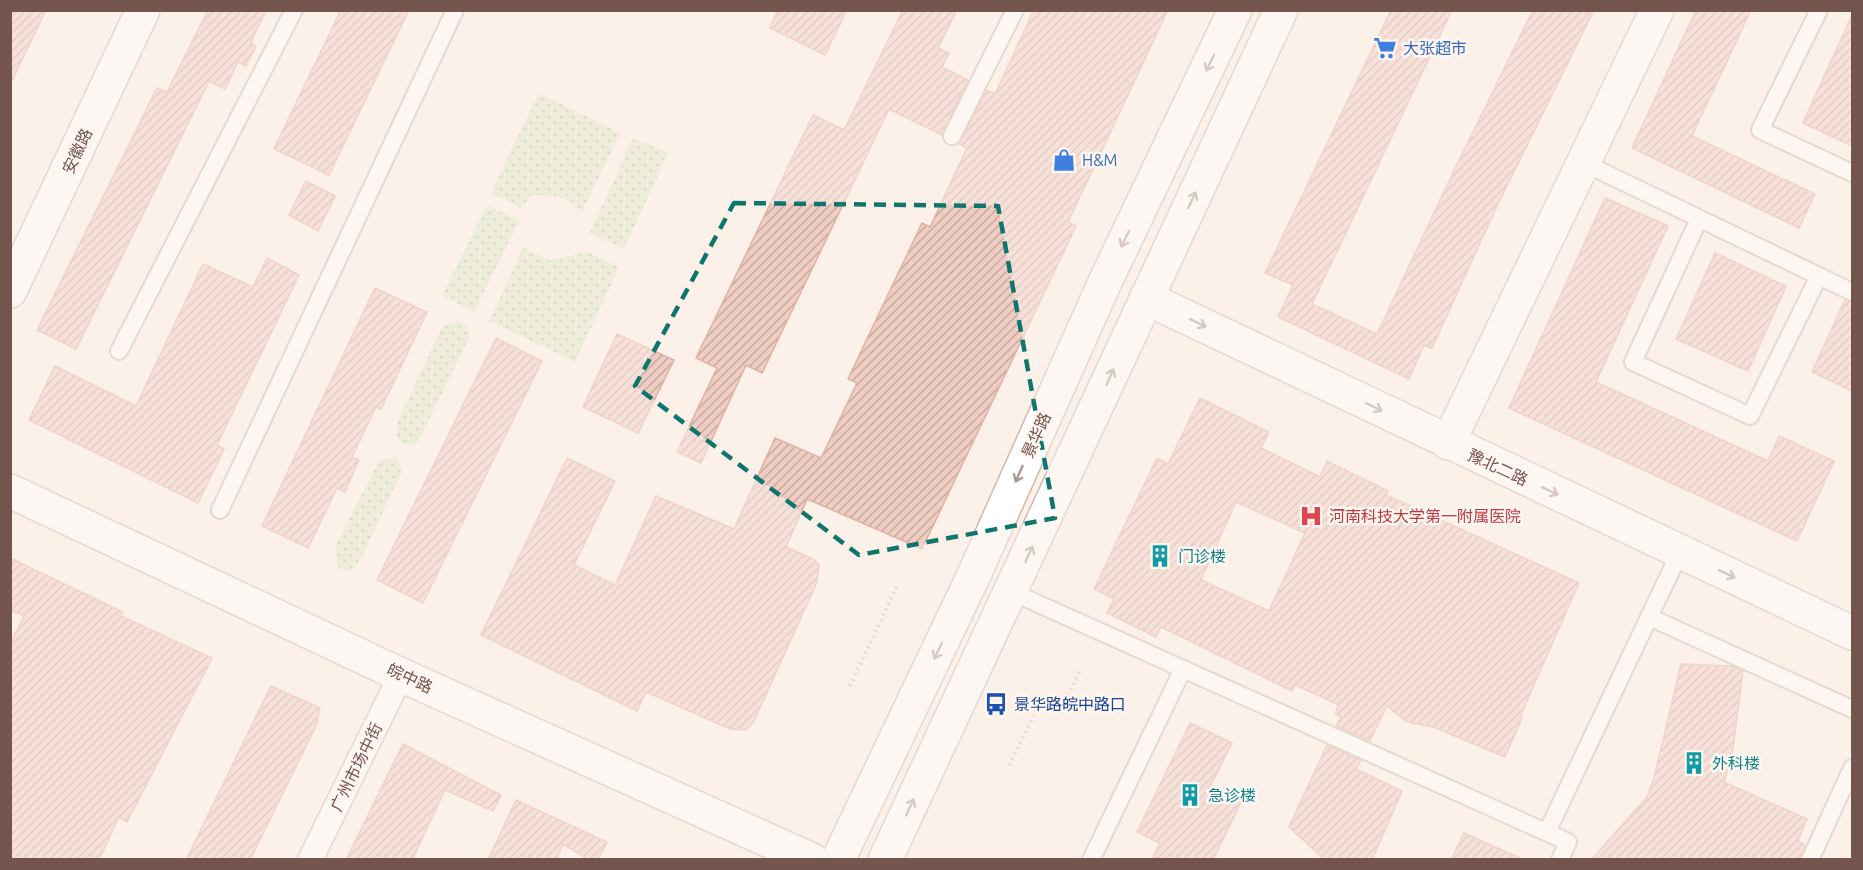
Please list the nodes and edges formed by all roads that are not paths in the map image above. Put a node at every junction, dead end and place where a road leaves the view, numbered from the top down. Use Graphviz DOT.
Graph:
graph roads {
  1 [pos="143,10"];
  2 [pos="294,10"];
  3 [pos="455,10"];
  4 [pos="1015,10"];
  5 [pos="1235,10"];
  6 [pos="1281,10"];
  7 [pos="1657,10"];
  8 [pos="1819,10"];
  9 [pos="952,136"];
  10 [pos="1584,163"];
  11 [pos="1852,173"];
  12 [pos="1698,219"];
  13 [pos="1820,276"];
  14 [pos="10,291"];
  15 [pos="1852,292"];
  16 [pos="1146,298"];
  17 [pos="119,351"];
  18 [pos="1448,443"];
  19 [pos="10,491"];
  20 [pos="220,510"];
  21 [pos="1680,552"];
  22 [pos="1012,592"];
  23 [pos="1649,617"];
  24 [pos="1852,633"];
  25 [pos="1183,669"];
  26 [pos="401,675"];
  27 [pos="1852,709"];
  28 [pos="1852,768"];
  29 [pos="1547,832"];
  30 [pos="310,860"];
  31 [pos="812,860"];
  32 [pos="838,860"];
  33 [pos="885,860"];
  34 [pos="1091,860"];
  35 [pos="1560,860"];
  36 [pos="1810,860"];
  1 -- 14 [label="street, 安徽路"];
  2 -- 17 [label="lane"];
  3 -- 20 [label="lane"];
  4 -- 9 [label="lane"];
  5 -- 32 [label="street, 景华路, one-way"];
  16 -- 6 [label="street, one-way"];
  7 -- 10 [label="street"];
  8 -- 11 [label="lane"];
  10 -- 12 [label="lane"];
  10 -- 18 [label="street"];
  12 -- 13 [label="lane"];
  12 -- 13 [label="lane"];
  13 -- 15 [label="lane"];
  16 -- 18 [label="street, 豫北二路, one-way"];
  22 -- 16 [label="street, one-way"];
  18 -- 21 [label="street, 豫北二路, one-way"];
  19 -- 26 [label="street, 皖中路"];
  21 -- 23 [label="lane"];
  21 -- 24 [label="street, 豫北二路, one-way"];
  22 -- 25 [label="lane"];
  33 -- 22 [label="street, one-way"];
  23 -- 27 [label="lane"];
  23 -- 29 [label="lane"];
  25 -- 29 [label="lane"];
  25 -- 34 [label="lane"];
  26 -- 30 [label="street, 广州市场中街"];
  26 -- 31 [label="street, 皖中路"];
  28 -- 36 [label="lane"];
  29 -- 35 [label="lane"];
}
